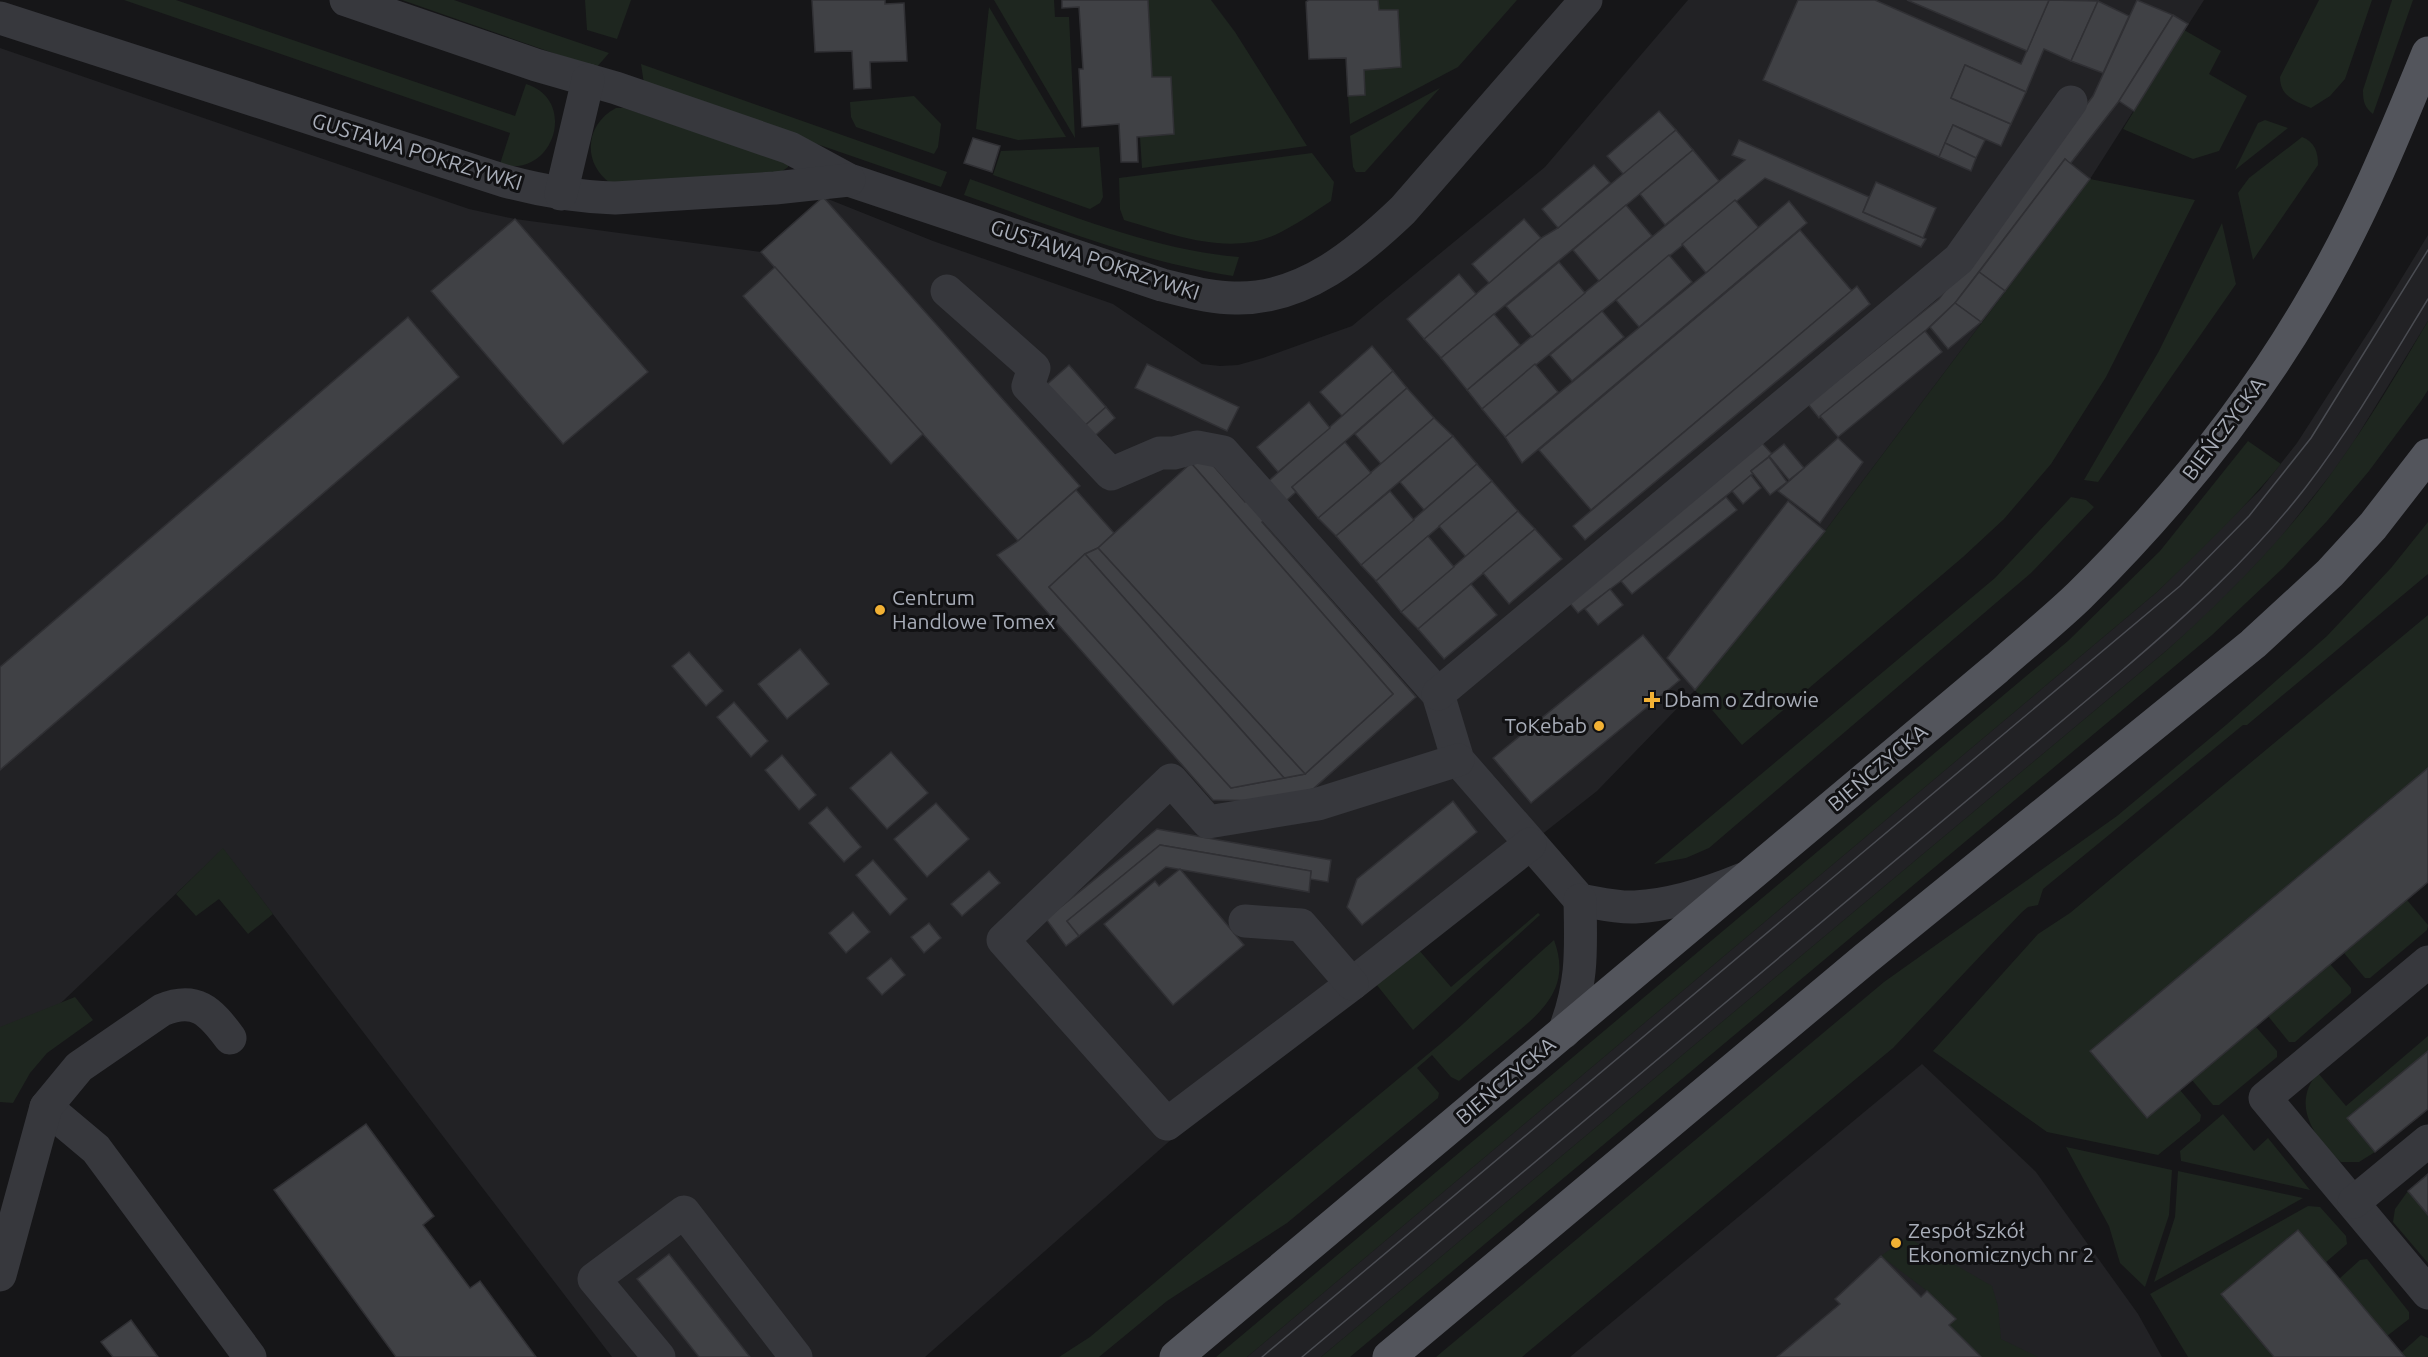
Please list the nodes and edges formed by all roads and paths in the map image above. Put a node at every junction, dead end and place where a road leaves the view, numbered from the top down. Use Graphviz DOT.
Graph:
graph roads {
  1 [pos="346,0"];
  2 [pos="1586,0"];
  3 [pos="0,18"];
  4 [pos="2428,53"];
  5 [pos="588,80"];
  6 [pos="2071,102"];
  7 [pos="849,180"];
  8 [pos="561,194"];
  9 [pos="947,291"];
  10 [pos="2428,455"];
  11 [pos="1438,694"];
  12 [pos="1458,760"];
  13 [pos="1530,844"];
  14 [pos="1748,877"];
  15 [pos="1580,900"];
  16 [pos="1245,921"];
  17 [pos="2428,962"];
  18 [pos="1352,984"];
  19 [pos="1564,1032"];
  20 [pos="230,1038"];
  21 [pos="46,1107"];
  22 [pos="2428,1141"];
  23 [pos="2354,1202"];
  24 [pos="0,1275"];
  25 [pos="2428,1293"];
  26 [pos="250,1357"];
  27 [pos="659,1357"];
  28 [pos="796,1357"];
  29 [pos="1176,1357"];
  30 [pos="1389,1357"];
  1 -- 5 [label="street, GUSTAWA POKRZYWKI"];
  2 -- 7 [label="street, GUSTAWA POKRZYWKI"];
  3 -- 8 [label="street, GUSTAWA POKRZYWKI"];
  4 -- 14 [label="main road, BIEŃCZYCKA"];
  5 -- 7 [label="street, GUSTAWA POKRZYWKI"];
  5 -- 8 [label="street"];
  6 -- 11 [label="street"];
  7 -- 8 [label="street, GUSTAWA POKRZYWKI"];
  9 -- 11 [label="street"];
  10 -- 30 [label="main road"];
  11 -- 12 [label="street"];
  12 -- 13 [label="street"];
  12 -- 18 [label="street"];
  13 -- 15 [label="street"];
  13 -- 18 [label="street"];
  14 -- 15 [label="street"];
  14 -- 19 [label="main road, BIEŃCZYCKA"];
  15 -- 19 [label="street"];
  16 -- 18 [label="street"];
  17 -- 23 [label="street"];
  19 -- 29 [label="main road, BIEŃCZYCKA"];
  20 -- 21 [label="street"];
  21 -- 24 [label="street"];
  21 -- 26 [label="street"];
  22 -- 23 [label="street"];
  23 -- 25 [label="street"];
  27 -- 28 [label="street"];
}
